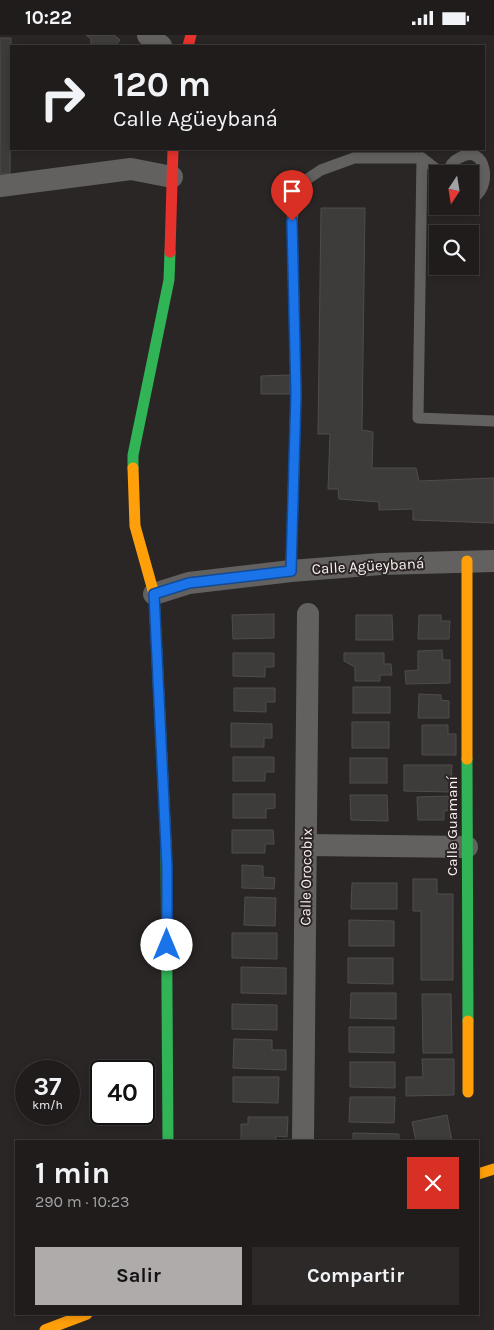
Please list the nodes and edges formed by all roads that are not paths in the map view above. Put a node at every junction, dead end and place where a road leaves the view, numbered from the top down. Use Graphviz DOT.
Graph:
graph roads {
  1 [pos="148,35"];
  2 [pos="160,45"];
  3 [pos="173,150"];
  4 [pos="422,158"];
  5 [pos="431,165"];
  6 [pos="452,165"];
  7 [pos="493,176"];
  8 [pos="172,177"];
  9 [pos="0,186"];
  10 [pos="479,197"];
  11 [pos="494,421"];
  12 [pos="468,561"];
  13 [pos="494,561"];
  14 [pos="291,571"];
  15 [pos="154,594"];
  16 [pos="308,613"];
  17 [pos="307,845"];
  18 [pos="467,847"];
  19 [pos="468,1092"];
  20 [pos="168,1140"];
  21 [pos="303,1140"];
  22 [pos="494,1169"];
  23 [pos="479,1174"];
  24 [pos="84,1315"];
  25 [pos="45,1330"];
  1 -- 2 [label="street"];
  3 -- 8 [label="street"];
  4 -- 5 [label="lane"];
  4 -- 11 [label="lane"];
  4 -- 14 [label="lane"];
  6 -- 7 [label="lane"];
  7 -- 10 [label="lane"];
  8 -- 9 [label="street"];
  8 -- 15 [label="street"];
  12 -- 13 [label="street, Calle Agüeybaná"];
  12 -- 14 [label="street, Calle Agüeybaná"];
  12 -- 18 [label="street, Calle Guamaní"];
  14 -- 15 [label="street, Calle Agüeybaná"];
  15 -- 20 [label="street"];
  16 -- 17 [label="street, Calle Orocobix"];
  17 -- 18 [label="street"];
  17 -- 21 [label="street, Calle Orocobix"];
  18 -- 19 [label="street, Calle Guamaní"];
  22 -- 23 [label="street"];
  24 -- 25 [label="street"];
}
